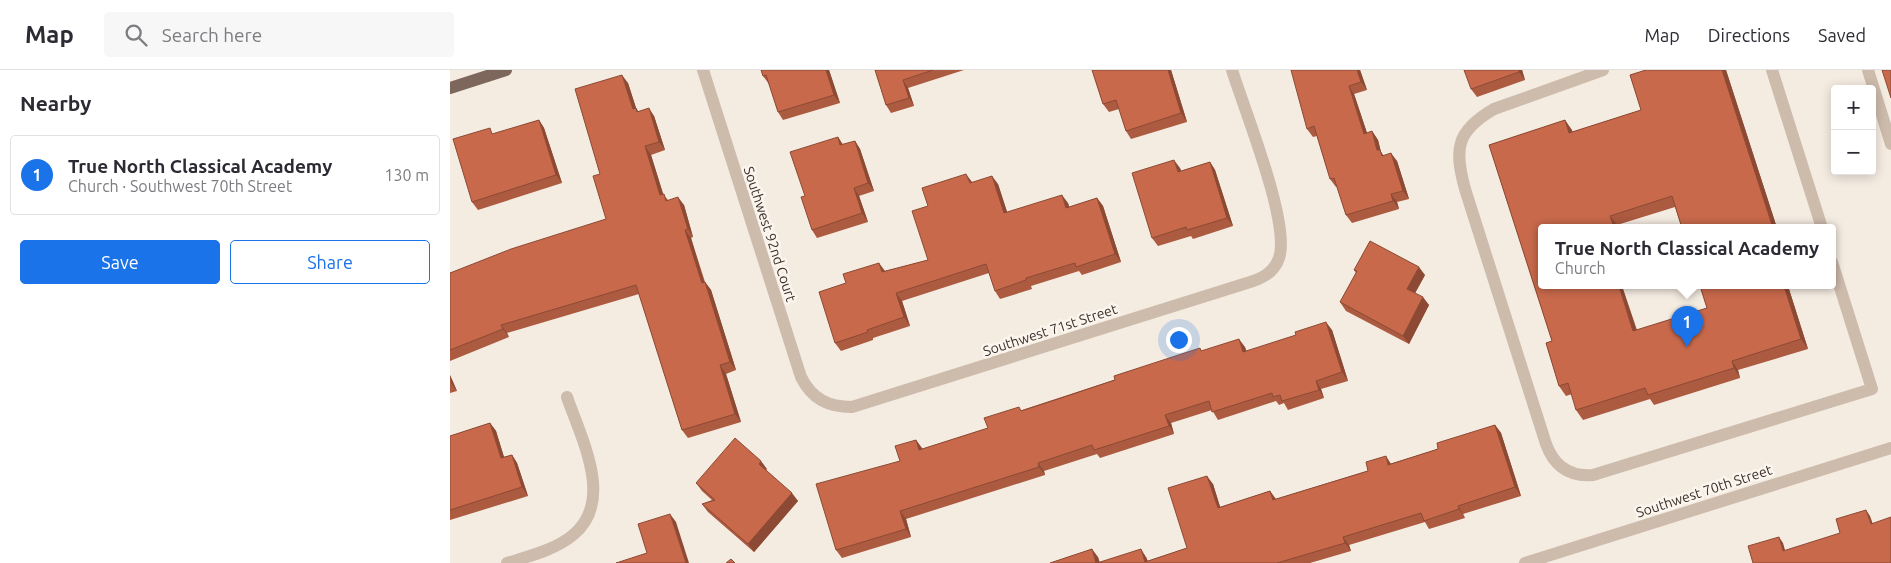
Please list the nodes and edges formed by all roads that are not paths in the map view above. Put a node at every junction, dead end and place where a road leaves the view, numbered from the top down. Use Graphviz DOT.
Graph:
graph roads {
  1 [pos="506,70"];
  2 [pos="703,70"];
  3 [pos="1232,70"];
  4 [pos="1603,70"];
  5 [pos="1772,70"];
  6 [pos="1868,70"];
  7 [pos="450,88"];
  8 [pos="1891,144"];
  9 [pos="1821,224"];
  10 [pos="1836,275"];
  11 [pos="567,397"];
  12 [pos="821,401"];
  13 [pos="1891,448"];
  14 [pos="507,563"];
  15 [pos="1525,563"];
  1 -- 7 [label="main road"];
  2 -- 12 [label="street, Southwest 92nd Court"];
  3 -- 12 [label="street, Southwest 71st Street"];
  4 -- 10 [label="street"];
  5 -- 9 [label="street"];
  6 -- 8 [label="street"];
  11 -- 14 [label="street"];
  13 -- 15 [label="street, Southwest 70th Street"];
}
